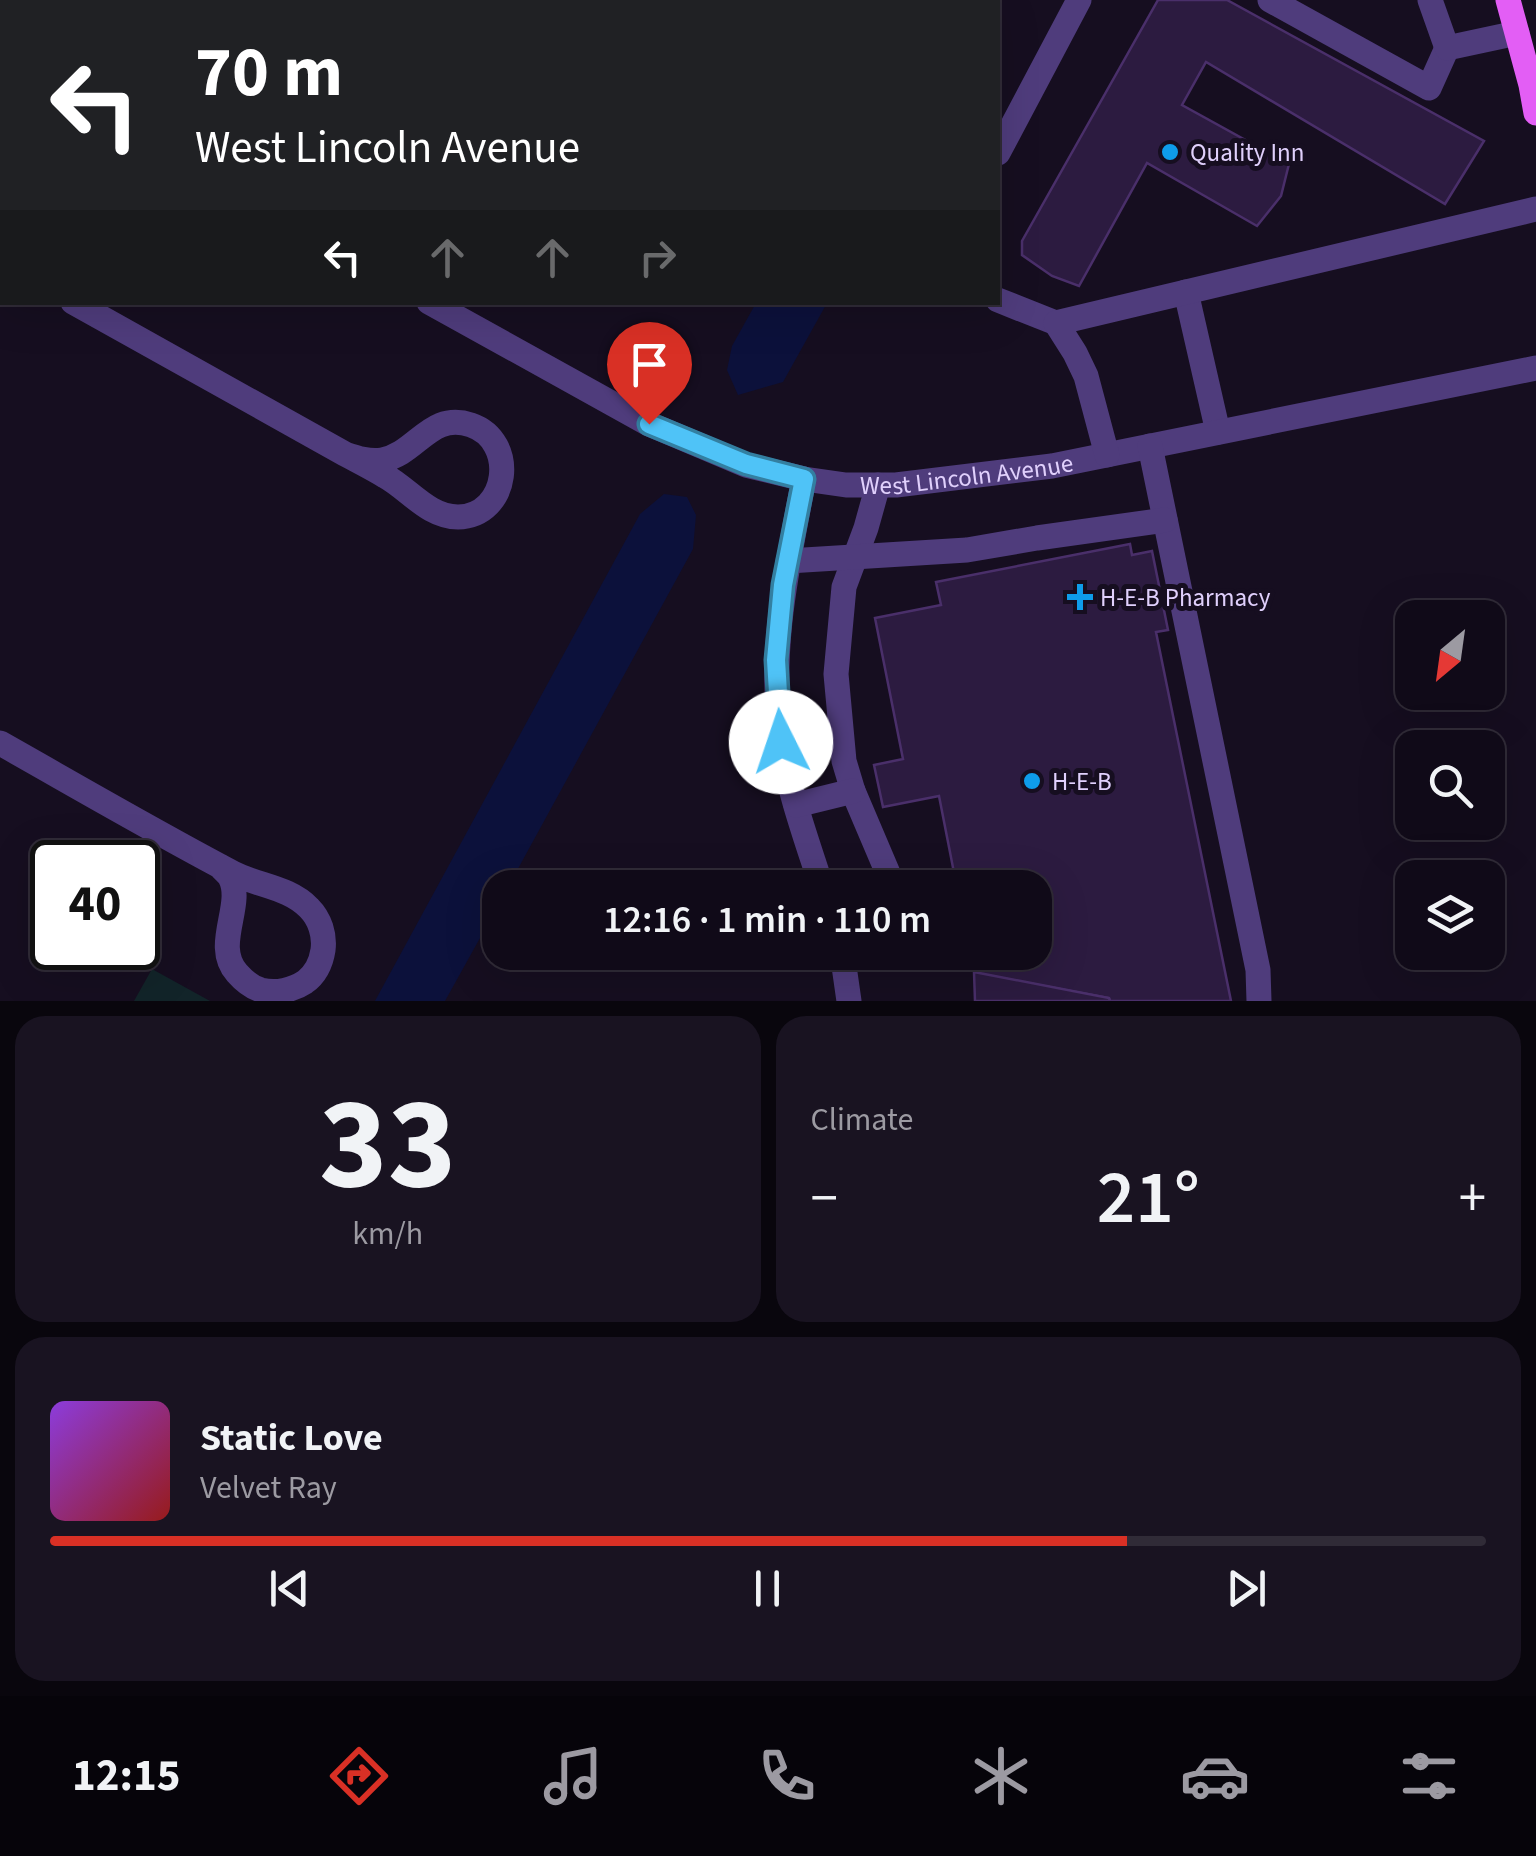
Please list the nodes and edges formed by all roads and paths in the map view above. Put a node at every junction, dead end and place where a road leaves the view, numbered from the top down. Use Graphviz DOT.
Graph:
graph roads {
  1 [pos="1079,0"];
  2 [pos="1270,0"];
  3 [pos="1430,0"];
  4 [pos="1508,0"];
  5 [pos="1517,33"];
  6 [pos="1446,48"];
  7 [pos="1534,90"];
  8 [pos="1536,113"];
  9 [pos="1000,149"];
  10 [pos="1536,209"];
  11 [pos="1186,292"];
  12 [pos="1000,301"];
  13 [pos="78,305"];
  14 [pos="434,305"];
  15 [pos="1056,324"];
  16 [pos="1536,368"];
  17 [pos="1218,432"];
  18 [pos="1150,446"];
  19 [pos="344,454"];
  20 [pos="1107,455"];
  21 [pos="804,479"];
  22 [pos="878,485"];
  23 [pos="1165,520"];
  24 [pos="856,557"];
  25 [pos="788,561"];
  26 [pos="0,743"];
  27 [pos="853,791"];
  28 [pos="796,805"];
  29 [pos="220,866"];
  30 [pos="816,870"];
  31 [pos="887,870"];
  32 [pos="845,970"];
  33 [pos="850,1001"];
  34 [pos="1259,1001"];
  1 -- 9 [label="street"];
  2 -- 6 [label="street"];
  3 -- 6 [label="street"];
  4 -- 5 [label="main road"];
  5 -- 6 [label="street"];
  5 -- 7 [label="main road"];
  7 -- 8 [label="main road"];
  10 -- 11 [label="street"];
  11 -- 15 [label="street"];
  11 -- 17 [label="street"];
  12 -- 15 [label="street"];
  13 -- 19 [label="street"];
  14 -- 21 [label="street, West Lincoln Avenue"];
  15 -- 20 [label="street"];
  16 -- 17 [label="street, West Lincoln Avenue"];
  17 -- 18 [label="street, West Lincoln Avenue"];
  18 -- 20 [label="street, West Lincoln Avenue"];
  18 -- 23 [label="street"];
  19 -- 19 [label="street"];
  20 -- 22 [label="street, West Lincoln Avenue"];
  21 -- 22 [label="street, West Lincoln Avenue"];
  21 -- 25 [label="street"];
  22 -- 24 [label="street"];
  23 -- 24 [label="street"];
  23 -- 34 [label="street"];
  24 -- 25 [label="street"];
  24 -- 27 [label="street"];
  25 -- 28 [label="street"];
  26 -- 29 [label="street"];
  27 -- 28 [label="street"];
  27 -- 31 [label="street"];
  28 -- 30 [label="street"];
  29 -- 29 [label="street"];
  32 -- 33 [label="street"];
}
